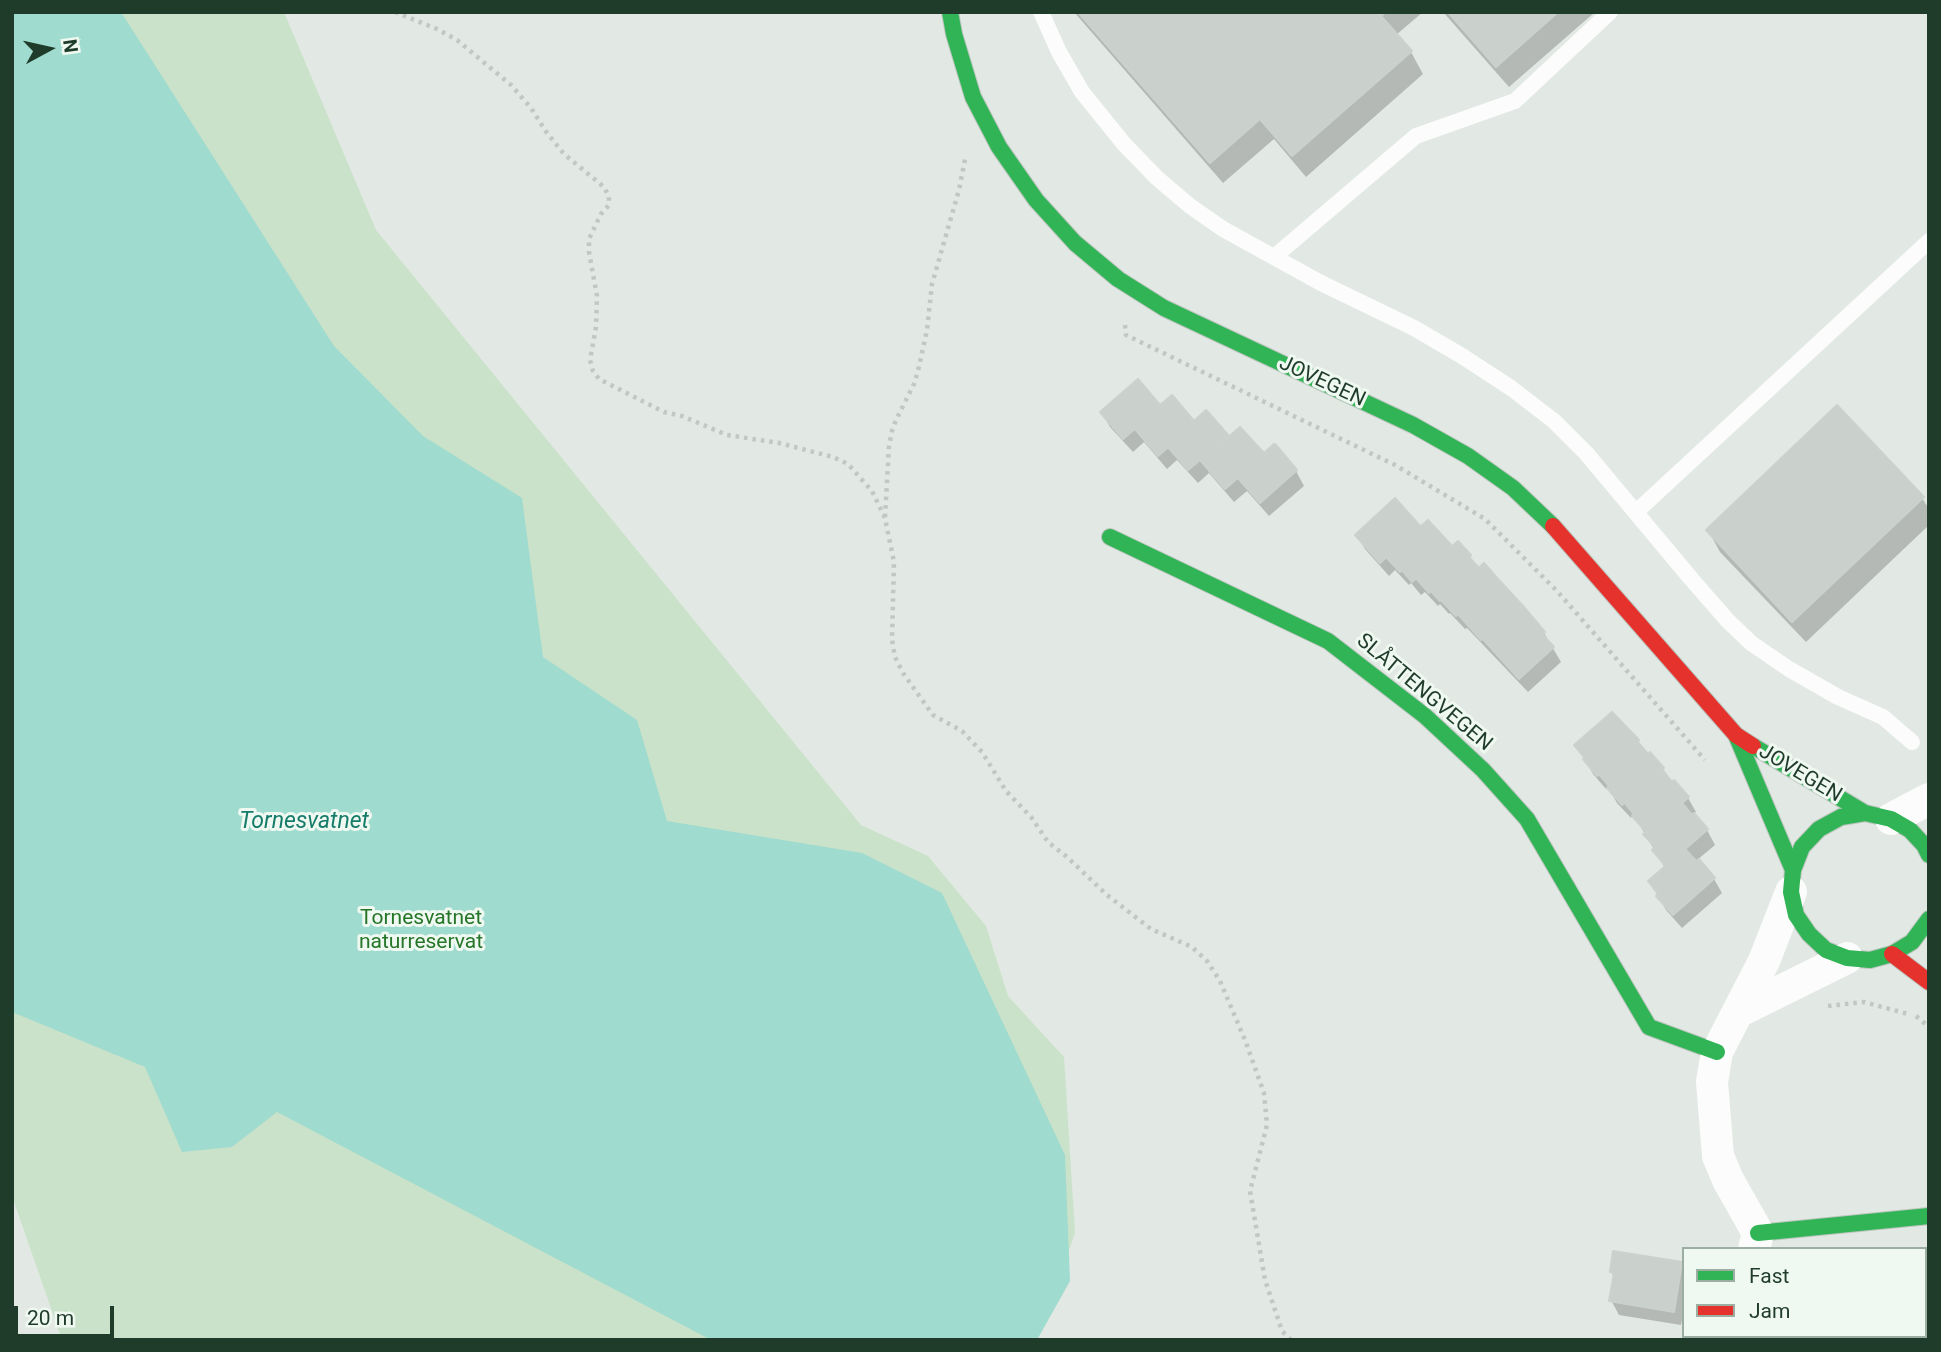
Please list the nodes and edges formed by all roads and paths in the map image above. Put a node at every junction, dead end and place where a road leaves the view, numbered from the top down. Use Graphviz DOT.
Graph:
graph roads {
  1 [pos="395,12"];
  2 [pos="950,12"];
  3 [pos="1041,12"];
  4 [pos="1610,12"];
  5 [pos="986,122"];
  6 [pos="1929,242"];
  7 [pos="1274,257"];
  8 [pos="1118,279"];
  9 [pos="1636,512"];
  10 [pos="885,518"];
  11 [pos="1110,537"];
  12 [pos="1736,735"];
  13 [pos="1912,742"];
  14 [pos="1713,769"];
  15 [pos="1929,799"];
  16 [pos="1878,816"];
  17 [pos="1929,855"];
  18 [pos="1792,881"];
  19 [pos="1928,925"];
  20 [pos="1892,954"];
  21 [pos="1847,958"];
  22 [pos="1929,982"];
  23 [pos="1818,1007"];
  24 [pos="1738,1012"];
  25 [pos="1929,1027"];
  26 [pos="1717,1052"];
  27 [pos="1929,1216"];
  28 [pos="1756,1241"];
  29 [pos="1291,1340"];
  1 -- 10 [label="path"];
  2 -- 5 [label="street, JOVEGEN"];
  3 -- 7 [label="lane"];
  4 -- 7 [label="lane"];
  5 -- 8 [label="street, JOVEGEN"];
  5 -- 10 [label="path"];
  6 -- 9 [label="lane"];
  7 -- 9 [label="lane"];
  8 -- 12 [label="street, JOVEGEN"];
  8 -- 14 [label="path"];
  9 -- 13 [label="lane"];
  10 -- 29 [label="path"];
  11 -- 26 [label="street, SLÅTTENGVEGEN"];
  12 -- 16 [label="street, JOVEGEN"];
  12 -- 18 [label="street, JOVEGEN"];
  15 -- 16 [label="street"];
  16 -- 17 [label="street, JOVEGEN"];
  16 -- 18 [label="street"];
  18 -- 21 [label="street, JOVEGEN"];
  18 -- 24 [label="street"];
  19 -- 20 [label="street"];
  20 -- 21 [label="street"];
  20 -- 22 [label="street"];
  21 -- 24 [label="street"];
  23 -- 25 [label="path"];
  24 -- 26 [label="street"];
  26 -- 28 [label="street"];
  27 -- 28 [label="street"];
}
